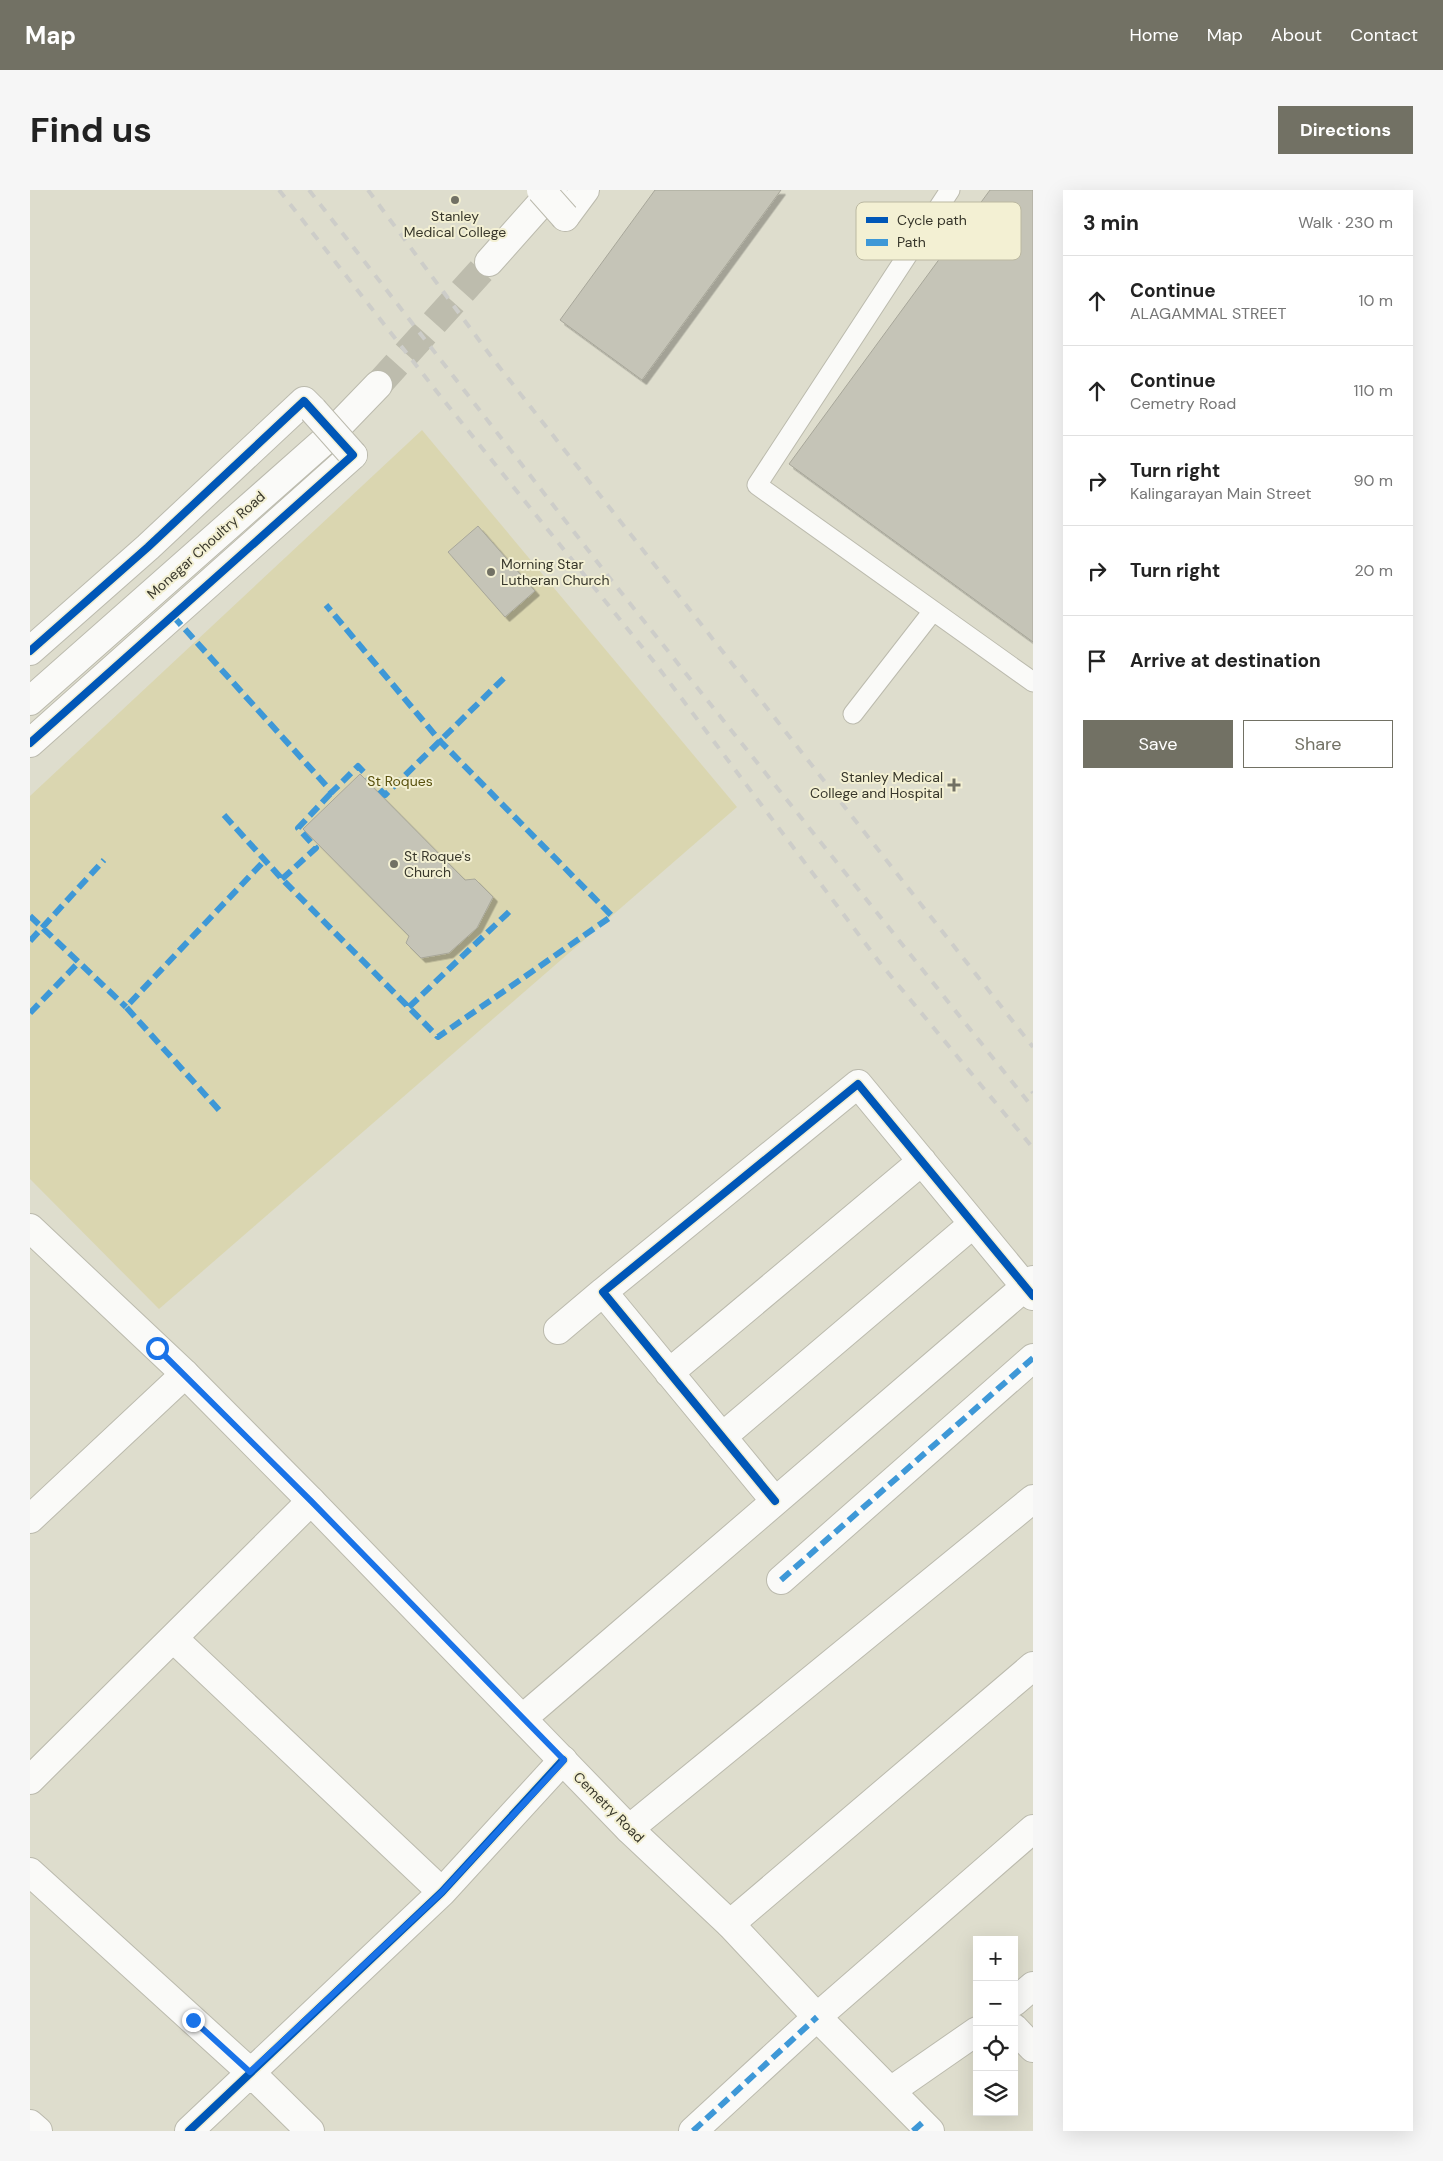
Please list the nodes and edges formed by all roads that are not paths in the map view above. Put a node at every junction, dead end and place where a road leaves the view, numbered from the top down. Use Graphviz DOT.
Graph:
graph roads {
  1 [pos="541,190"];
  2 [pos="554,190"];
  3 [pos="585,190"];
  4 [pos="950,190"];
  5 [pos="942,202"];
  6 [pos="904,260"];
  7 [pos="489,262"];
  8 [pos="378,384"];
  9 [pos="932,612"];
  10 [pos="30,650"];
  11 [pos="1033,682"];
  12 [pos="30,701"];
  13 [pos="853,714"];
  14 [pos="30,743"];
  15 [pos="922,1161"];
  16 [pos="973,1224"];
  17 [pos="30,1228"];
  18 [pos="1030,1287"];
  19 [pos="603,1292"];
  20 [pos="558,1330"];
  21 [pos="1033,1358"];
  22 [pos="669,1373"];
  23 [pos="185,1374"];
  24 [pos="722,1437"];
  25 [pos="1033,1499"];
  26 [pos="311,1501"];
  27 [pos="775,1501"];
  28 [pos="30,1519"];
  29 [pos="781,1580"];
  30 [pos="173,1638"];
  31 [pos="1033,1666"];
  32 [pos="523,1718"];
  33 [pos="564,1760"];
  34 [pos="30,1780"];
  35 [pos="629,1828"];
  36 [pos="1033,1830"];
  37 [pos="32,1879"];
  38 [pos="442,1892"];
  39 [pos="730,1924"];
  40 [pos="1033,1986"];
  41 [pos="1018,1999"];
  42 [pos="817,2017"];
  43 [pos="1018,2032"];
  44 [pos="973,2034"];
  45 [pos="1033,2048"];
  46 [pos="250,2072"];
  47 [pos="892,2090"];
  48 [pos="30,2124"];
  49 [pos="922,2128"];
  50 [pos="38,2131"];
  51 [pos="189,2131"];
  52 [pos="310,2131"];
  53 [pos="693,2131"];
  1 -- 3 [label="street, bridge"];
  2 -- 7 [label="street"];
  4 -- 5 [label="lane"];
  6 -- 9 [label="lane"];
  8 -- 12 [label="street, Monegar Choultry Road"];
  9 -- 11 [label="lane"];
  9 -- 13 [label="lane"];
  10 -- 14 [label="street, bridge"];
  15 -- 16 [label="street"];
  15 -- 19 [label="street"];
  15 -- 22 [label="street"];
  16 -- 18 [label="street"];
  16 -- 24 [label="street"];
  17 -- 23 [label="street, Cemetry Road"];
  18 -- 27 [label="street"];
  19 -- 20 [label="street"];
  19 -- 22 [label="street"];
  21 -- 29 [label="street"];
  22 -- 24 [label="street"];
  23 -- 26 [label="street, Cemetry Road"];
  23 -- 28 [label="street"];
  24 -- 27 [label="street"];
  25 -- 35 [label="street"];
  26 -- 30 [label="street"];
  26 -- 32 [label="street, Cemetry Road"];
  27 -- 32 [label="street"];
  30 -- 34 [label="street"];
  30 -- 38 [label="street"];
  31 -- 39 [label="street"];
  32 -- 33 [label="street, Cemetry Road"];
  33 -- 35 [label="street, Cemetry Road"];
  33 -- 38 [label="street"];
  35 -- 39 [label="street, Cemetry Road"];
  36 -- 42 [label="street"];
  37 -- 46 [label="street"];
  38 -- 46 [label="street"];
  39 -- 42 [label="street, Cemetry Road"];
  40 -- 41 [label="street"];
  42 -- 47 [label="street, Cemetry Road"];
  42 -- 53 [label="street"];
  43 -- 45 [label="street"];
  44 -- 47 [label="street"];
  46 -- 51 [label="street"];
  46 -- 52 [label="street"];
  47 -- 49 [label="street, Cemetry Road"];
  48 -- 50 [label="street"];
}
